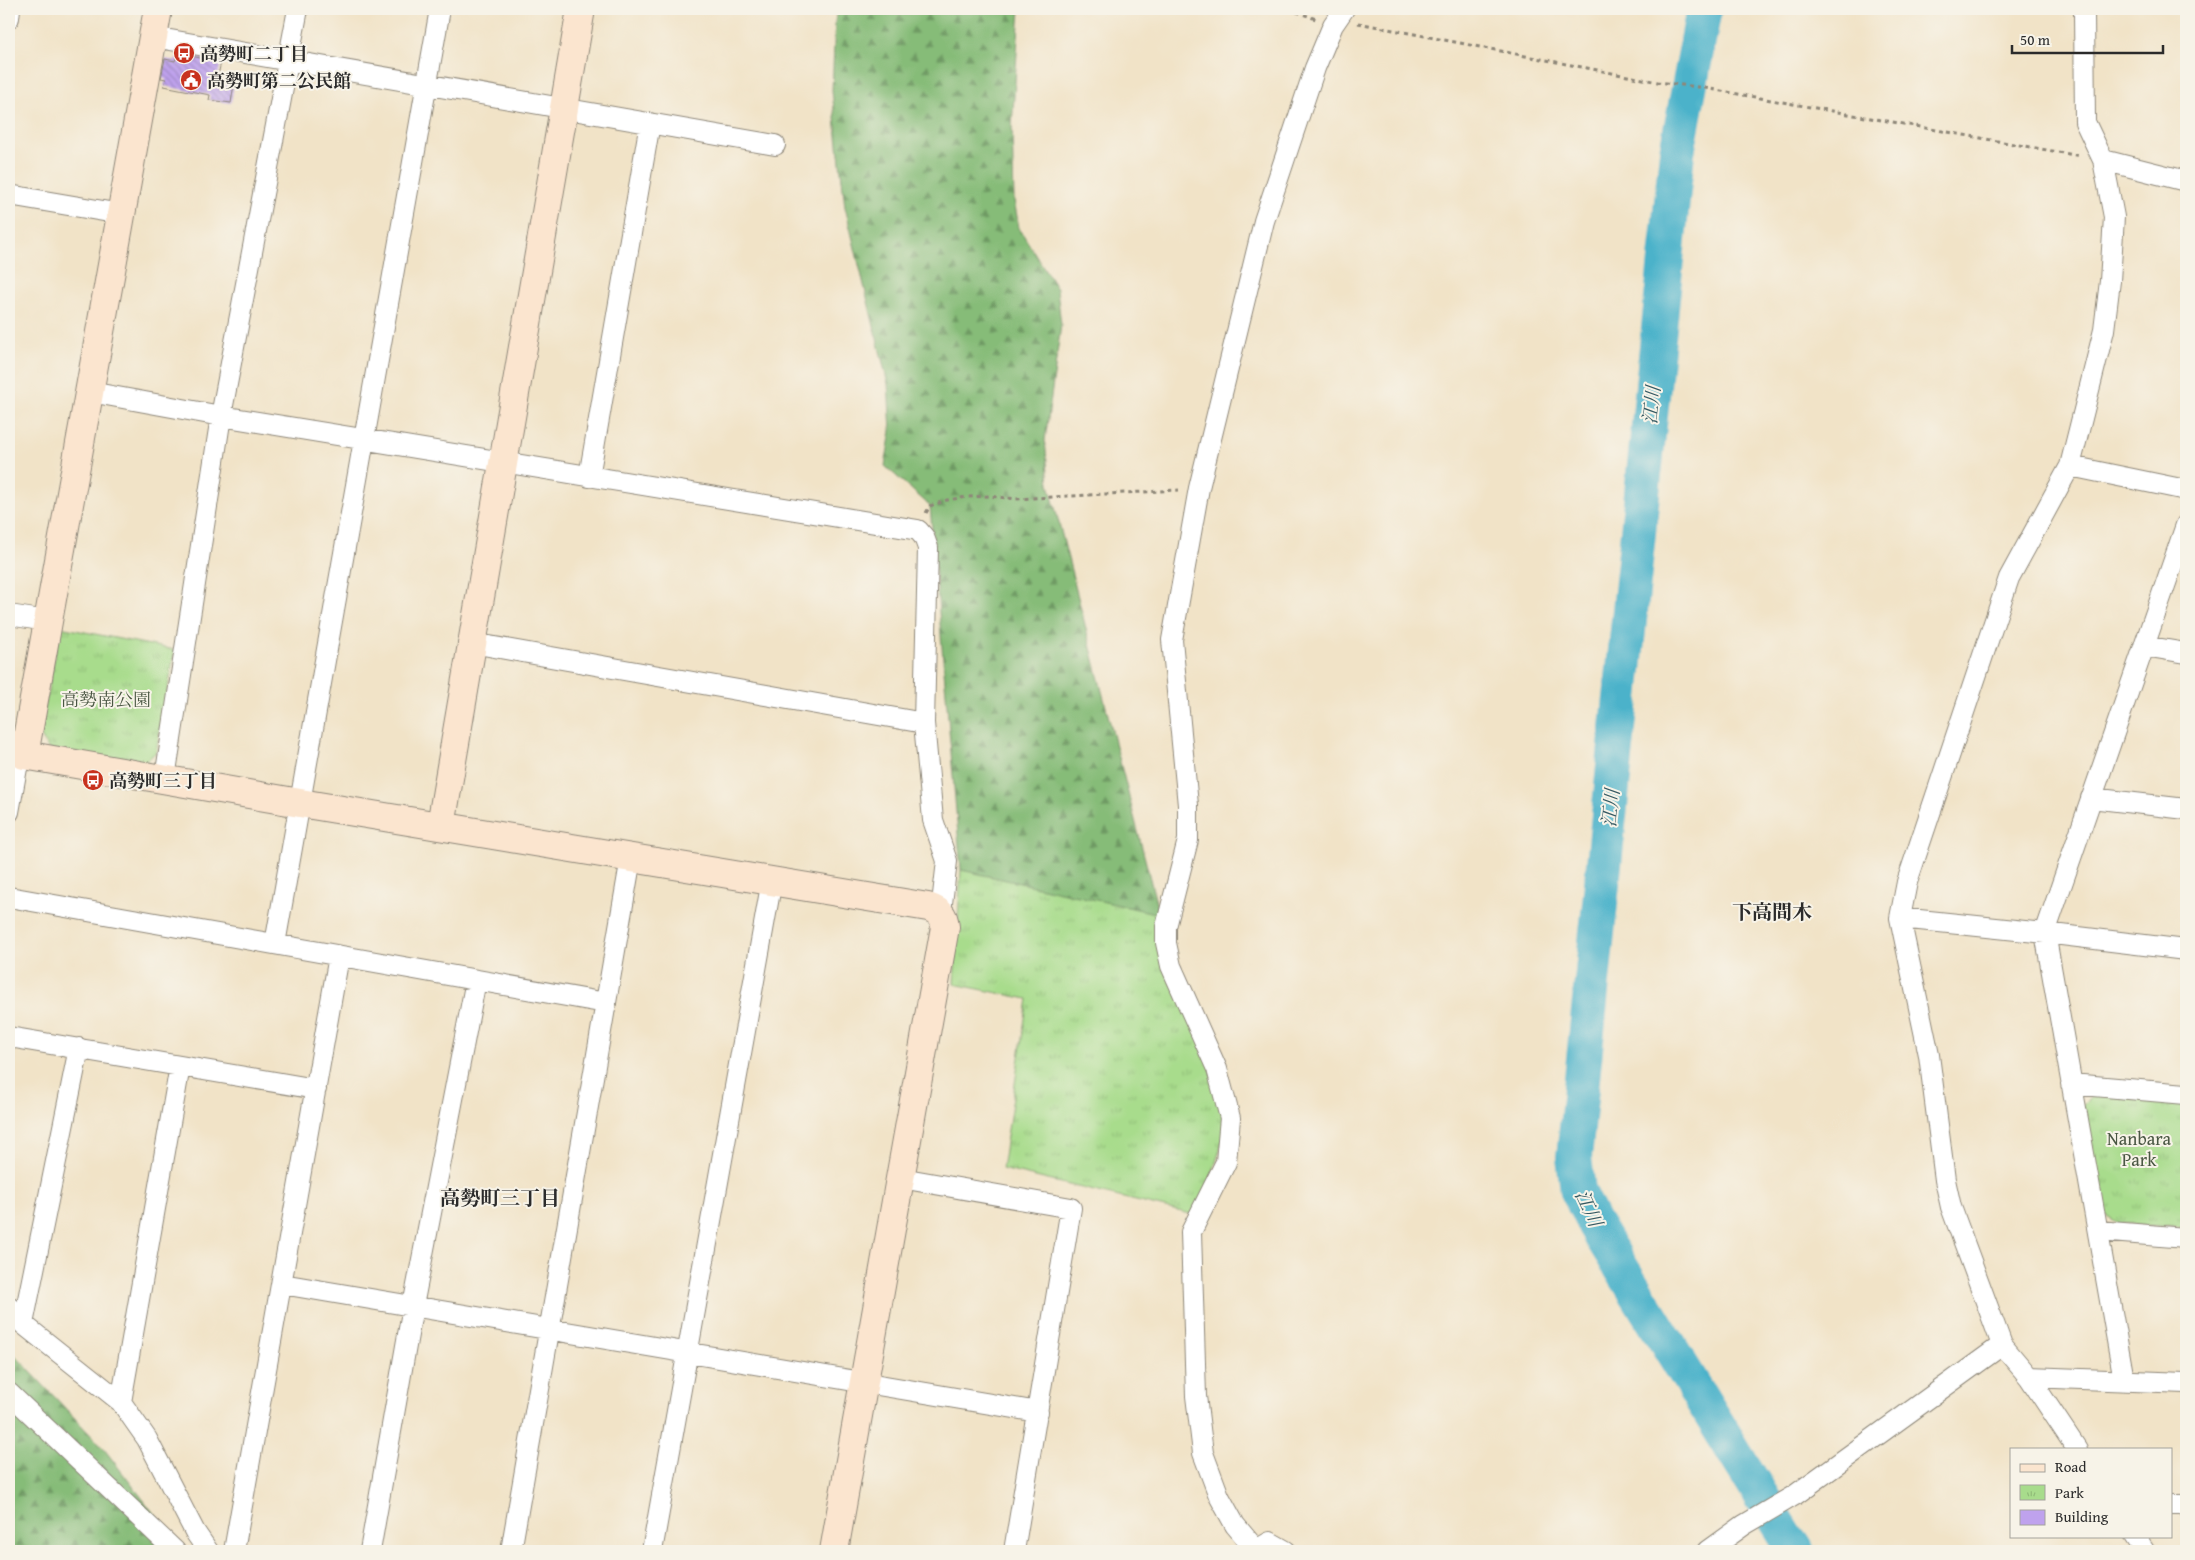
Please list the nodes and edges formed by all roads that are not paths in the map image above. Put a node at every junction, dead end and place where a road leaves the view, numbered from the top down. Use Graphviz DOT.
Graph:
graph roads {
  1 [pos="10,9"];
  2 [pos="158,9"];
  3 [pos="298,9"];
  4 [pos="440,9"];
  5 [pos="581,9"];
  6 [pos="2084,9"];
  7 [pos="1338,17"];
  8 [pos="9,18"];
  9 [pos="153,37"];
  10 [pos="290,60"];
  11 [pos="427,83"];
  12 [pos="564,107"];
  13 [pos="650,123"];
  14 [pos="775,145"];
  15 [pos="2103,160"];
  16 [pos="2186,181"];
  17 [pos="9,195"];
  18 [pos="121,214"];
  19 [pos="90,392"];
  20 [pos="221,416"];
  21 [pos="364,440"];
  22 [pos="502,462"];
  23 [pos="2070,466"];
  24 [pos="589,476"];
  25 [pos="2186,490"];
  26 [pos="2186,525"];
  27 [pos="9,615"];
  28 [pos="47,621"];
  29 [pos="472,643"];
  30 [pos="2144,646"];
  31 [pos="2186,653"];
  32 [pos="924,723"];
  33 [pos="24,755"];
  34 [pos="165,778"];
  35 [pos="2091,798"];
  36 [pos="300,803"];
  37 [pos="2186,809"];
  38 [pos="9,812"];
  39 [pos="441,825"];
  40 [pos="631,858"];
  41 [pos="772,880"];
  42 [pos="9,897"];
  43 [pos="941,912"];
  44 [pos="1900,918"];
  45 [pos="2045,933"];
  46 [pos="275,944"];
  47 [pos="2186,950"];
  48 [pos="340,956"];
  49 [pos="476,980"];
  50 [pos="606,1003"];
  51 [pos="9,1037"];
  52 [pos="79,1048"];
  53 [pos="180,1066"];
  54 [pos="2071,1084"];
  55 [pos="316,1088"];
  56 [pos="2186,1094"];
  57 [pos="902,1178"];
  58 [pos="2098,1231"];
  59 [pos="2186,1238"];
  60 [pos="282,1284"];
  61 [pos="413,1306"];
  62 [pos="9,1307"];
  63 [pos="23,1324"];
  64 [pos="550,1329"];
  65 [pos="2002,1345"];
  66 [pos="687,1352"];
  67 [pos="2029,1376"];
  68 [pos="2124,1380"];
  69 [pos="863,1382"];
  70 [pos="2186,1383"];
  71 [pos="9,1393"];
  72 [pos="121,1402"];
  73 [pos="1038,1412"];
  74 [pos="2076,1448"];
  75 [pos="2172,1505"];
  76 [pos="2186,1505"];
  77 [pos="2136,1538"];
  78 [pos="175,1551"];
  79 [pos="208,1551"];
  80 [pos="234,1551"];
  81 [pos="370,1551"];
  82 [pos="511,1551"];
  83 [pos="652,1551"];
  84 [pos="834,1551"];
  85 [pos="1014,1551"];
  86 [pos="1286,1551"];
  87 [pos="1708,1551"];
  88 [pos="2144,1551"];
  1 -- 8 [label="street"];
  2 -- 9 [label="street"];
  3 -- 10 [label="street"];
  4 -- 11 [label="street"];
  5 -- 12 [label="street"];
  6 -- 15 [label="street"];
  7 -- 86 [label="street"];
  9 -- 10 [label="street"];
  9 -- 18 [label="street"];
  10 -- 11 [label="street"];
  10 -- 20 [label="street"];
  11 -- 12 [label="street"];
  11 -- 21 [label="street"];
  12 -- 13 [label="street"];
  12 -- 22 [label="street"];
  13 -- 14 [label="street"];
  13 -- 24 [label="street"];
  15 -- 16 [label="street"];
  15 -- 23 [label="street"];
  17 -- 18 [label="street"];
  18 -- 19 [label="street"];
  19 -- 20 [label="street"];
  19 -- 28 [label="street"];
  20 -- 21 [label="street"];
  20 -- 34 [label="street"];
  21 -- 22 [label="street"];
  21 -- 36 [label="street"];
  22 -- 24 [label="street"];
  22 -- 29 [label="street"];
  23 -- 25 [label="street"];
  23 -- 44 [label="street"];
  24 -- 32 [label="street"];
  26 -- 30 [label="street"];
  27 -- 28 [label="street"];
  28 -- 33 [label="street"];
  29 -- 32 [label="street"];
  29 -- 39 [label="street"];
  30 -- 31 [label="street"];
  30 -- 35 [label="street"];
  32 -- 43 [label="street"];
  33 -- 34 [label="street"];
  33 -- 38 [label="street"];
  34 -- 36 [label="street"];
  35 -- 37 [label="street"];
  35 -- 45 [label="street"];
  36 -- 39 [label="street"];
  36 -- 46 [label="street"];
  39 -- 40 [label="street"];
  40 -- 41 [label="street"];
  40 -- 50 [label="street"];
  41 -- 43 [label="street"];
  41 -- 66 [label="street"];
  42 -- 46 [label="street"];
  43 -- 57 [label="street"];
  44 -- 45 [label="street"];
  44 -- 65 [label="street"];
  45 -- 47 [label="street"];
  45 -- 54 [label="street"];
  46 -- 48 [label="street"];
  48 -- 49 [label="street"];
  48 -- 55 [label="street"];
  49 -- 50 [label="street"];
  49 -- 61 [label="street"];
  50 -- 64 [label="street"];
  51 -- 52 [label="street"];
  52 -- 53 [label="street"];
  52 -- 63 [label="street"];
  53 -- 55 [label="street"];
  53 -- 72 [label="street"];
  54 -- 56 [label="street"];
  54 -- 58 [label="street"];
  55 -- 60 [label="street"];
  57 -- 69 [label="street"];
  57 -- 73 [label="street"];
  58 -- 59 [label="street"];
  58 -- 68 [label="street"];
  60 -- 61 [label="street"];
  60 -- 80 [label="street"];
  61 -- 64 [label="street"];
  61 -- 81 [label="street"];
  62 -- 63 [label="street"];
  63 -- 72 [label="street"];
  64 -- 66 [label="street"];
  64 -- 82 [label="street"];
  65 -- 67 [label="street"];
  65 -- 87 [label="street"];
  66 -- 69 [label="street"];
  66 -- 83 [label="street"];
  67 -- 68 [label="street"];
  67 -- 74 [label="street"];
  68 -- 70 [label="street"];
  69 -- 73 [label="street"];
  69 -- 84 [label="street"];
  71 -- 78 [label="street"];
  72 -- 79 [label="street"];
  73 -- 85 [label="street"];
  75 -- 76 [label="street"];
  77 -- 88 [label="street"];
}
